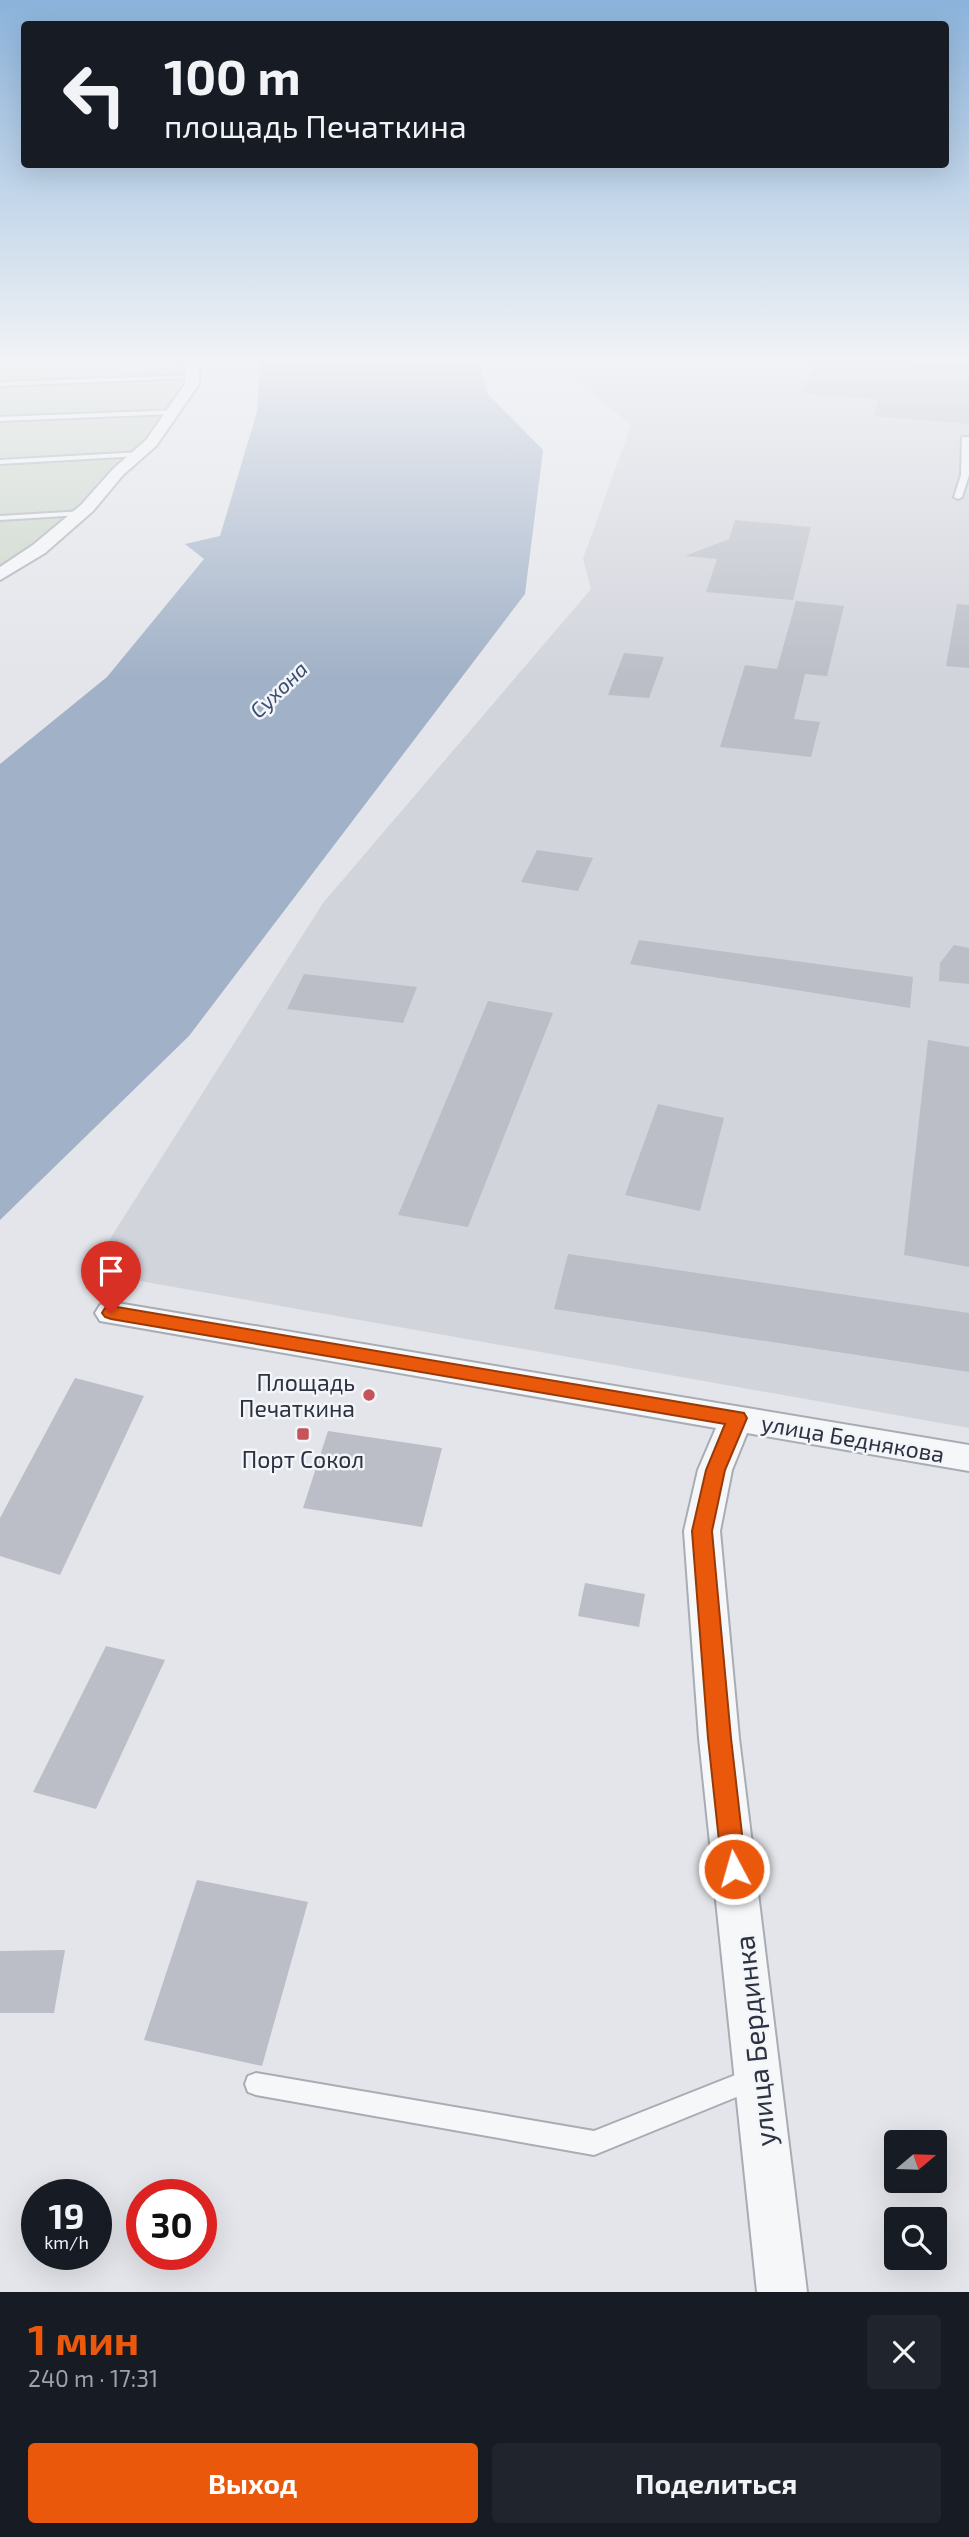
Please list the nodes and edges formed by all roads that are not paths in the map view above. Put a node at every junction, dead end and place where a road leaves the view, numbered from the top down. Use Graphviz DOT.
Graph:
graph roads {
  1 [pos="126,465"];
  2 [pos="965,465"];
  3 [pos="958,497"];
  4 [pos="81,513"];
  5 [pos="0,517"];
  6 [pos="0,575"];
  7 [pos="111,1313"];
  8 [pos="737,1418"];
  9 [pos="969,1458"];
  10 [pos="758,2077"];
  11 [pos="256,2084"];
  12 [pos="782,2292"];
  1 -- 4 [label="street"];
  2 -- 3 [label="lane"];
  4 -- 5 [label="lane"];
  4 -- 6 [label="street"];
  7 -- 8 [label="street"];
  8 -- 9 [label="street, улица Беднякова"];
  8 -- 10 [label="street, улица Бердинка"];
  10 -- 11 [label="lane"];
  10 -- 12 [label="street, улица Бердинка"];
}
